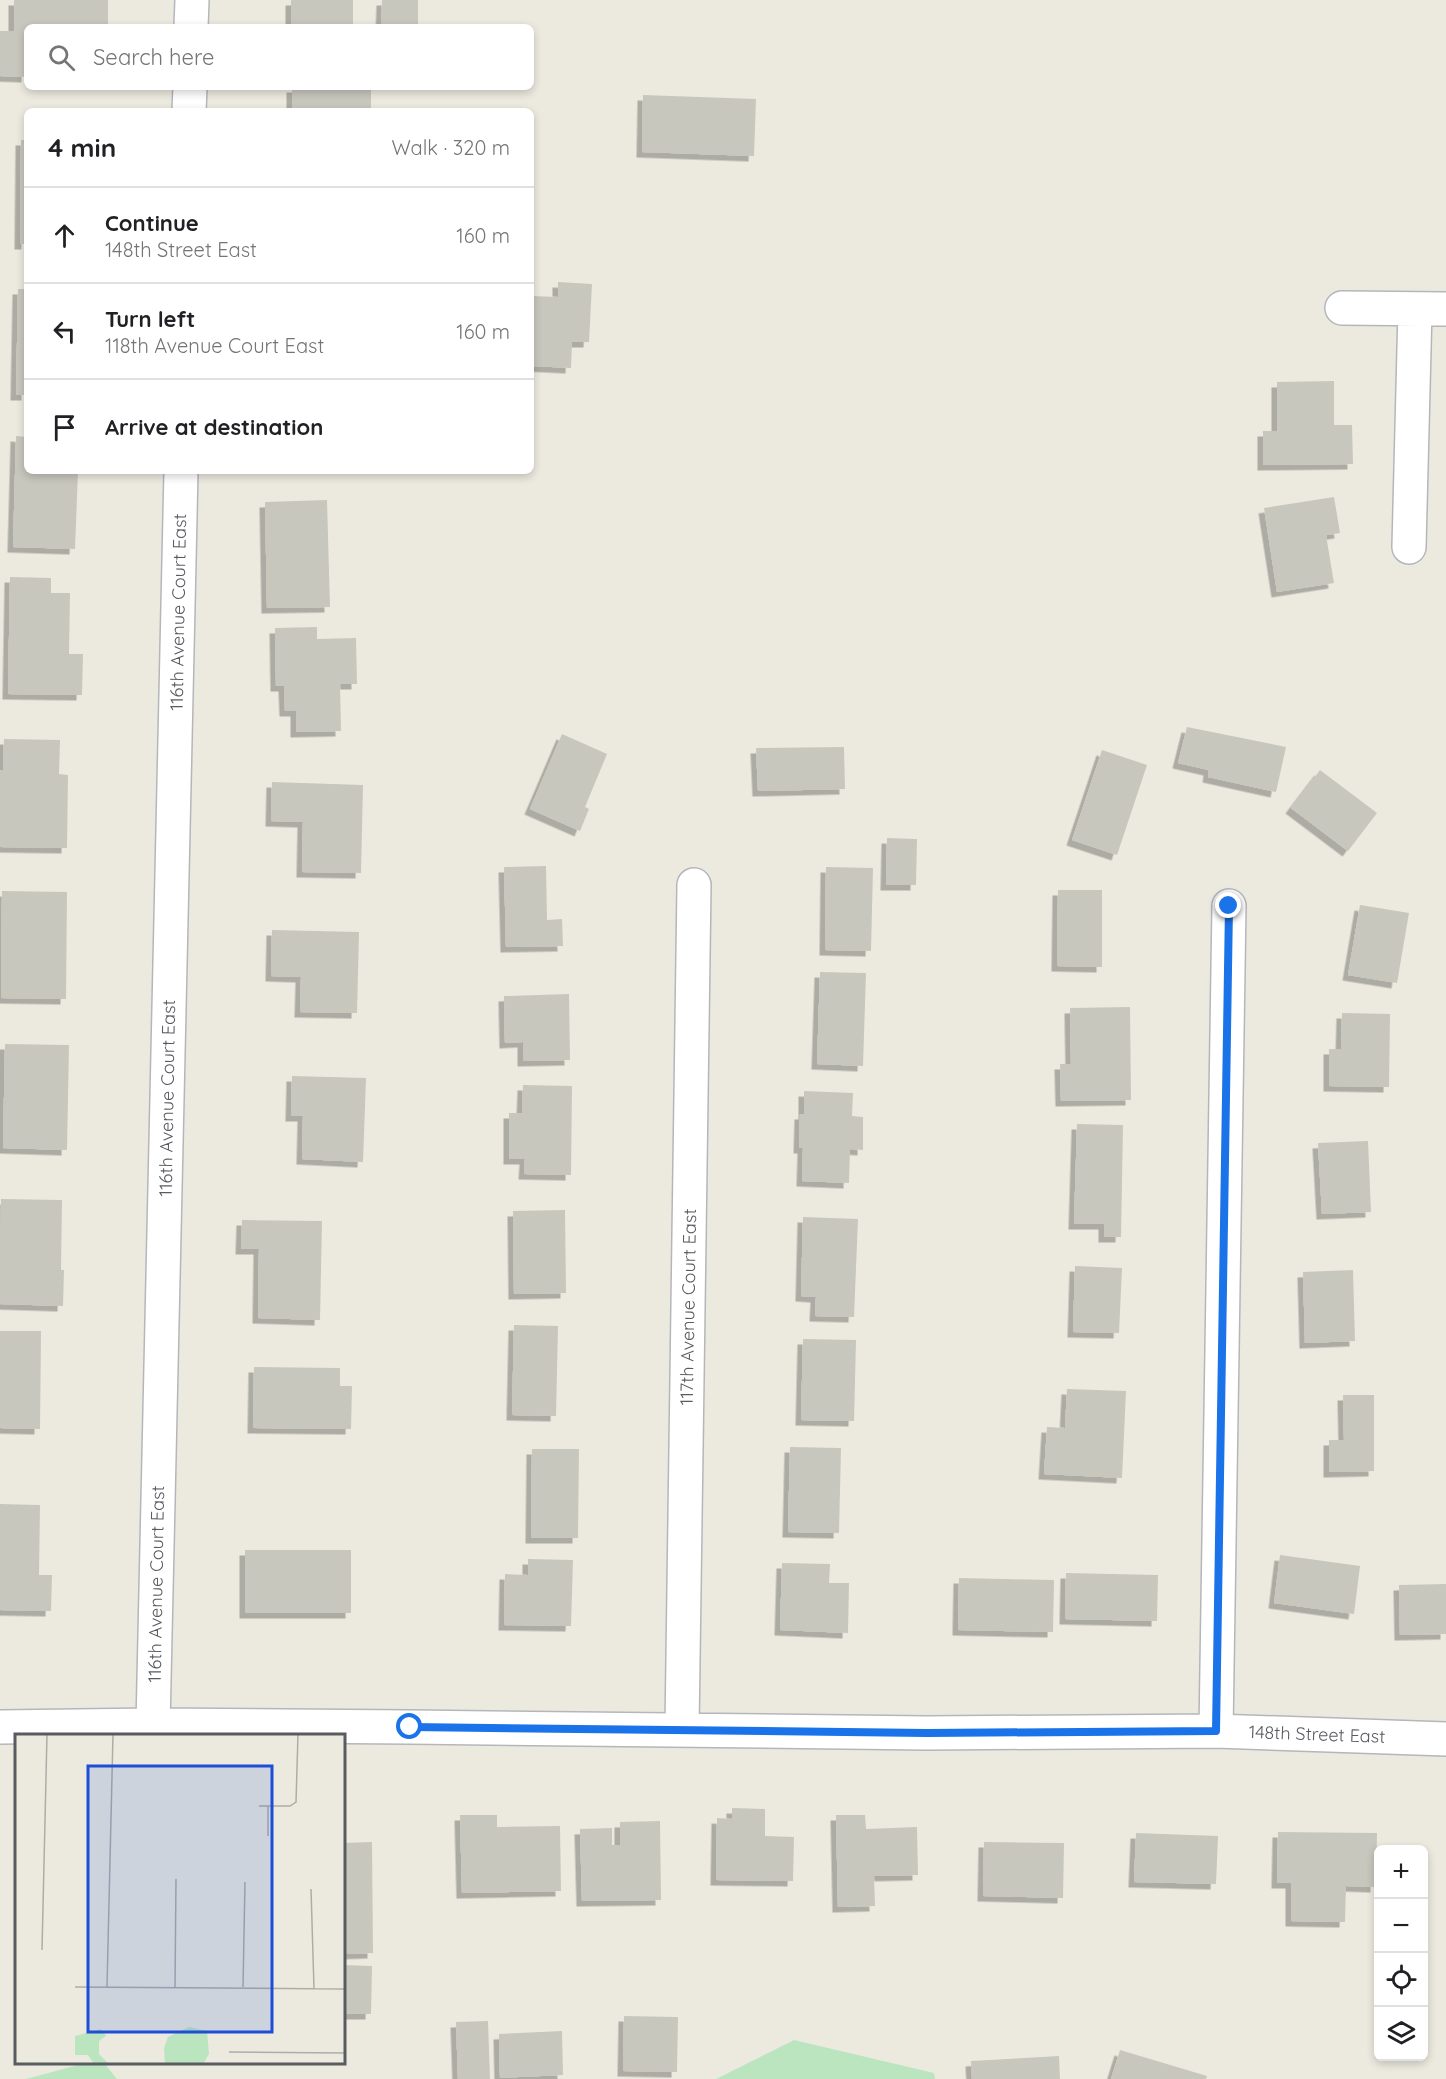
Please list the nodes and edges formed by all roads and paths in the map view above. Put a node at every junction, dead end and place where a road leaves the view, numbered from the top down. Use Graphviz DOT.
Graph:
graph roads {
  1 [pos="192,0"];
  2 [pos="191,24"];
  3 [pos="190,90"];
  4 [pos="189,108"];
  5 [pos="1342,308"];
  6 [pos="1430,309"];
  7 [pos="181,474"];
  8 [pos="1409,547"];
  9 [pos="694,885"];
  10 [pos="1229,906"];
  11 [pos="153,1725"];
  12 [pos="0,1727"];
  13 [pos="681,1729"];
  14 [pos="1216,1731"];
  15 [pos="1446,1739"];
  1 -- 2 [label="street"];
  3 -- 4 [label="street"];
  5 -- 6 [label="street"];
  6 -- 8 [label="street"];
  7 -- 11 [label="street, 116th Avenue Court East"];
  9 -- 13 [label="street, 117th Avenue Court East"];
  10 -- 14 [label="street"];
  11 -- 12 [label="street, 148th Street East"];
  11 -- 13 [label="street, 148th Street East"];
  13 -- 14 [label="street, 148th Street East"];
  14 -- 15 [label="street, 148th Street East"];
}
